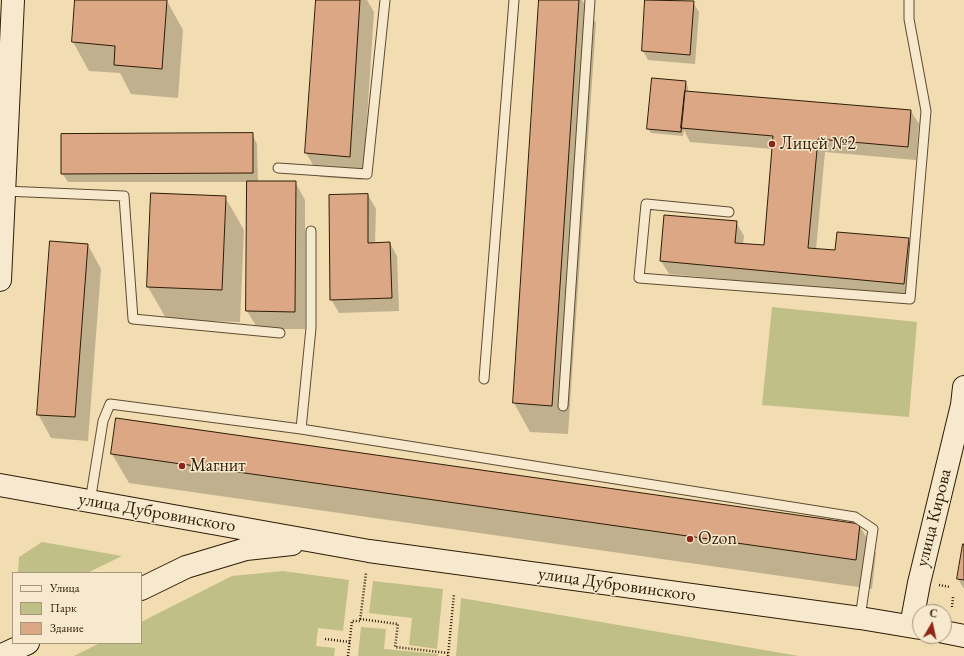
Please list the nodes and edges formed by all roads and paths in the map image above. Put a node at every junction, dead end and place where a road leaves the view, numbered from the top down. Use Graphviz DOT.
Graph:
graph roads {
  1 [pos="13,0"];
  2 [pos="385,0"];
  3 [pos="514,0"];
  4 [pos="590,0"];
  5 [pos="909,0"];
  6 [pos="278,168"];
  7 [pos="3,183"];
  8 [pos="729,212"];
  9 [pos="311,231"];
  10 [pos="0,280"];
  11 [pos="280,333"];
  12 [pos="484,379"];
  13 [pos="964,387"];
  14 [pos="563,406"];
  15 [pos="301,429"];
  16 [pos="0,485"];
  17 [pos="90,502"];
  18 [pos="314,541"];
  19 [pos="366,573"];
  20 [pos="937,585"];
  21 [pos="950,587"];
  22 [pos="142,589"];
  23 [pos="454,594"];
  24 [pos="953,597"];
  25 [pos="917,604"];
  26 [pos="952,607"];
  27 [pos="860,618"];
  28 [pos="360,619"];
  29 [pos="912,627"];
  30 [pos="952,634"];
  31 [pos="964,636"];
  32 [pos="324,639"];
  33 [pos="350,642"];
  34 [pos="26,644"];
  35 [pos="448,654"];
  36 [pos="0,656"];
  37 [pos="348,656"];
  1 -- 7 [label="main road"];
  2 -- 6 [label="lane"];
  3 -- 12 [label="lane"];
  4 -- 14 [label="lane"];
  5 -- 8 [label="lane"];
  7 -- 10 [label="main road"];
  7 -- 11 [label="lane"];
  9 -- 15 [label="lane"];
  13 -- 25 [label="main road, улица Кирова"];
  15 -- 17 [label="lane"];
  15 -- 27 [label="lane"];
  16 -- 17 [label="main road, улица Дубровинского"];
  17 -- 18 [label="main road, улица Дубровинского"];
  18 -- 22 [label="main road, улица Дубровинского"];
  18 -- 27 [label="main road, улица Дубровинского"];
  19 -- 28 [label="path"];
  20 -- 21 [label="path"];
  23 -- 35 [label="path"];
  24 -- 26 [label="path"];
  27 -- 29 [label="main road, улица Дубровинского"];
  28 -- 33 [label="path"];
  28 -- 35 [label="path"];
  30 -- 31 [label="main road"];
  32 -- 33 [label="path"];
  33 -- 37 [label="path"];
  34 -- 36 [label="main road"];
}
